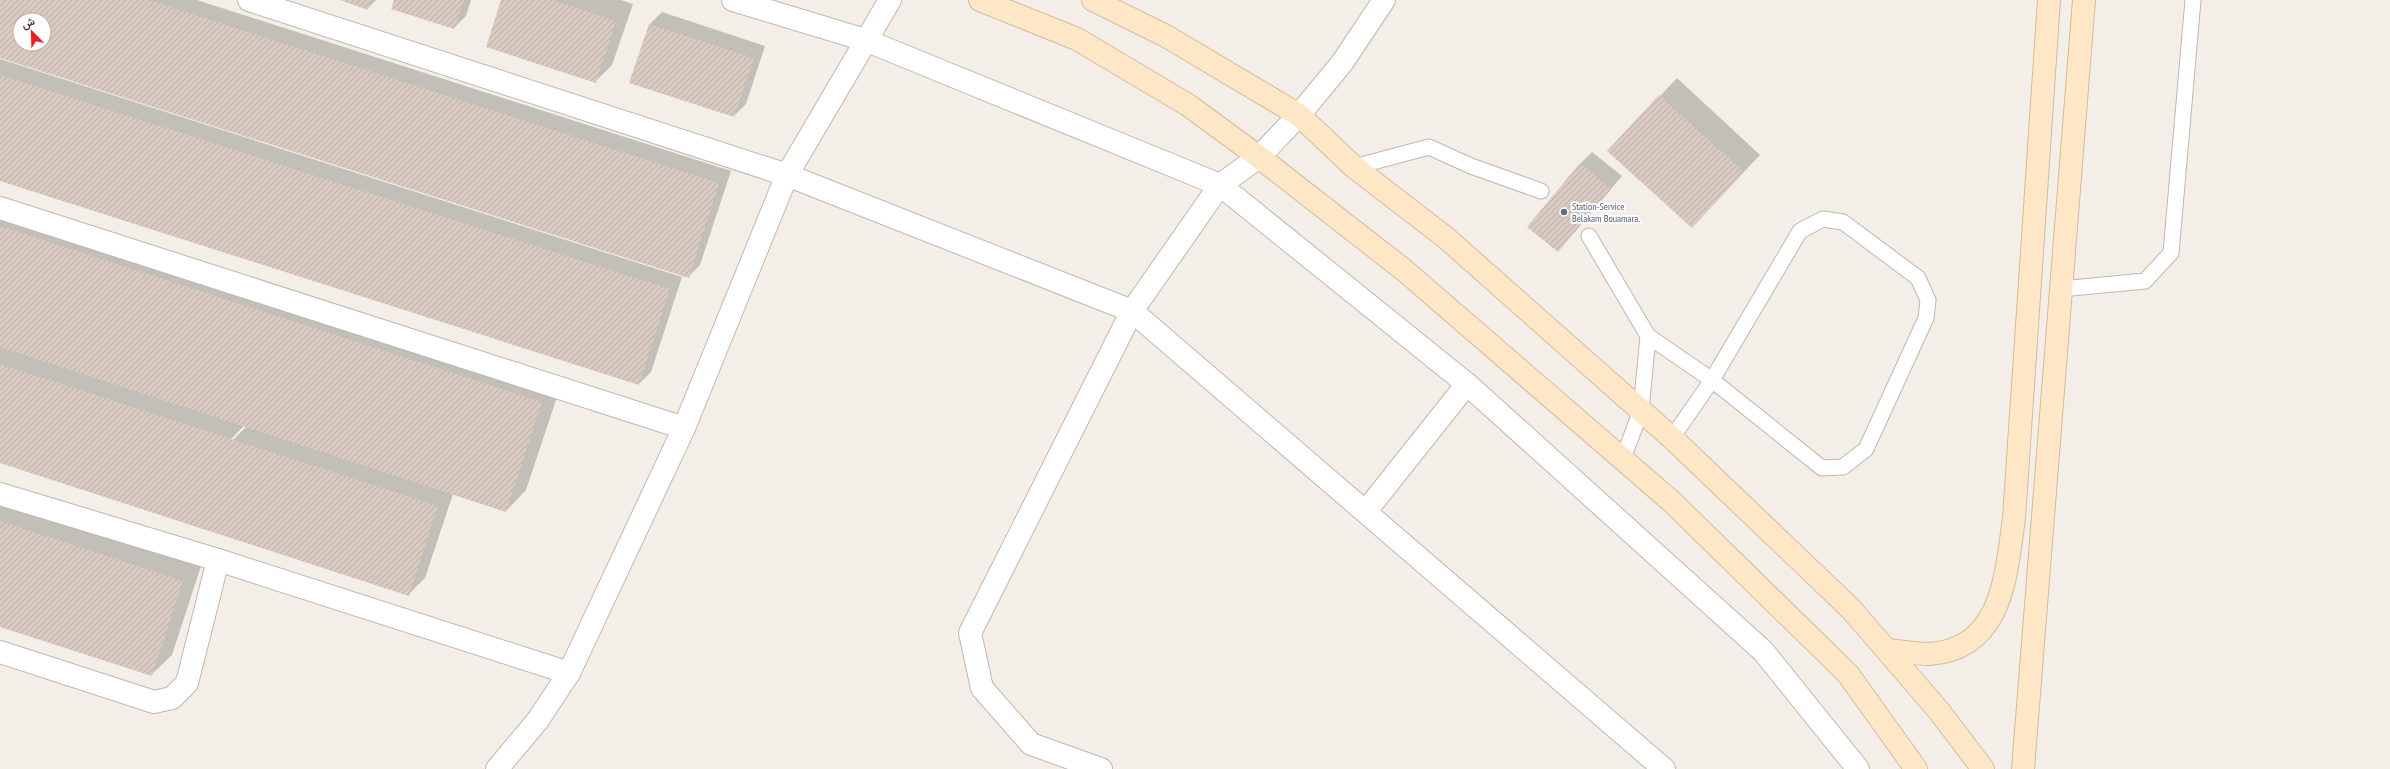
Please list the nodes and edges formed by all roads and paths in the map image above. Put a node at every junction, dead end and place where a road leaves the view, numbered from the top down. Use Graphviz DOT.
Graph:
graph roads {
  1 [pos="249,0"];
  2 [pos="733,0"];
  3 [pos="890,0"];
  4 [pos="980,0"];
  5 [pos="1093,0"];
  6 [pos="1384,0"];
  7 [pos="2049,0"];
  8 [pos="2084,0"];
  9 [pos="2193,0"];
  10 [pos="865,40"];
  11 [pos="1300,115"];
  12 [pos="1259,157"];
  13 [pos="1354,167"];
  14 [pos="787,175"];
  15 [pos="1220,185"];
  16 [pos="1541,191"];
  17 [pos="0,208"];
  18 [pos="1589,236"];
  19 [pos="2061,289"];
  20 [pos="1132,311"];
  21 [pos="1648,336"];
  22 [pos="1712,380"];
  23 [pos="1467,384"];
  24 [pos="1641,410"];
  25 [pos="684,428"];
  26 [pos="1672,438"];
  27 [pos="1623,459"];
  28 [pos="0,494"];
  29 [pos="1366,511"];
  30 [pos="218,560"];
  31 [pos="1886,650"];
  32 [pos="0,652"];
  33 [pos="569,673"];
  34 [pos="497,769"];
  35 [pos="1101,769"];
  36 [pos="1664,769"];
  37 [pos="1858,769"];
  38 [pos="1916,769"];
  39 [pos="1983,769"];
  40 [pos="2023,769"];
  1 -- 14 [label="street"];
  2 -- 10 [label="street"];
  3 -- 10 [label="street"];
  4 -- 12 [label="main road"];
  5 -- 11 [label="main road"];
  6 -- 11 [label="street"];
  7 -- 31 [label="main road"];
  8 -- 19 [label="main road"];
  9 -- 19 [label="lane"];
  10 -- 14 [label="street"];
  10 -- 15 [label="street"];
  11 -- 12 [label="street"];
  11 -- 13 [label="main road"];
  12 -- 15 [label="street"];
  12 -- 27 [label="main road"];
  13 -- 16 [label="lane"];
  13 -- 24 [label="main road"];
  14 -- 20 [label="street"];
  14 -- 25 [label="street"];
  15 -- 20 [label="street"];
  15 -- 23 [label="street"];
  17 -- 25 [label="street"];
  18 -- 21 [label="lane"];
  19 -- 40 [label="main road"];
  20 -- 29 [label="street"];
  20 -- 35 [label="street"];
  21 -- 22 [label="lane"];
  21 -- 24 [label="lane"];
  22 -- 22 [label="lane"];
  22 -- 26 [label="lane"];
  23 -- 29 [label="street"];
  23 -- 37 [label="street"];
  24 -- 26 [label="main road"];
  24 -- 27 [label="lane"];
  25 -- 33 [label="street"];
  26 -- 31 [label="main road"];
  27 -- 38 [label="main road"];
  28 -- 30 [label="street"];
  29 -- 36 [label="street"];
  30 -- 32 [label="street"];
  30 -- 33 [label="street"];
  31 -- 39 [label="main road"];
  33 -- 34 [label="street"];
}
